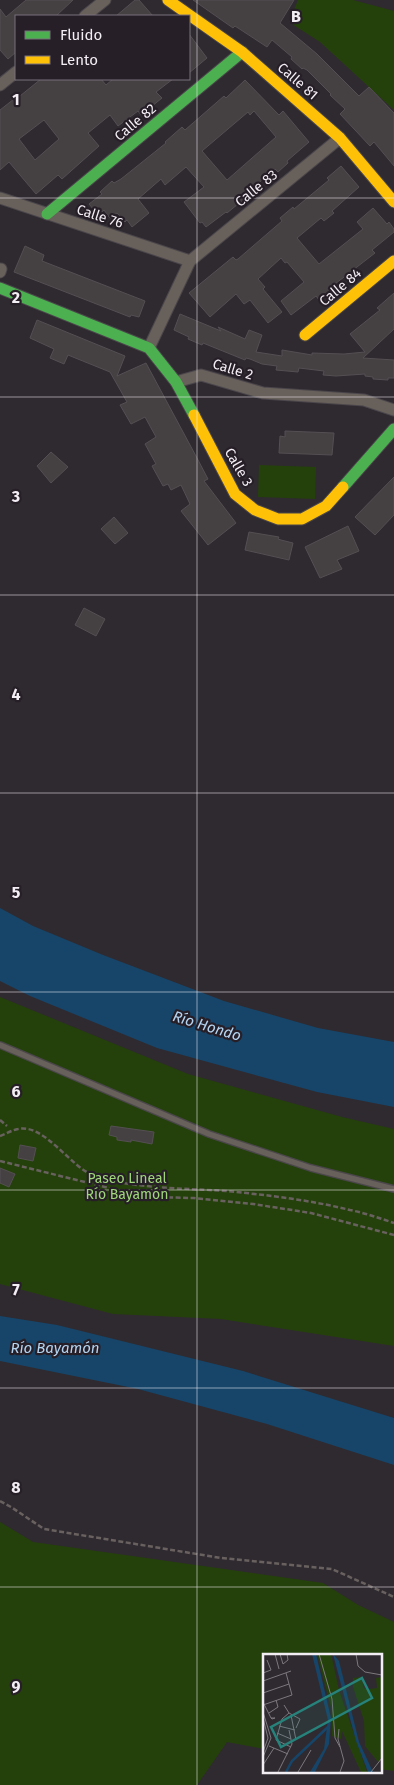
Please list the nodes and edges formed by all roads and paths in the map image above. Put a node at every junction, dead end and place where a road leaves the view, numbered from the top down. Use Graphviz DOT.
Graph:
graph roads {
  1 [pos="105,0"];
  2 [pos="168,0"];
  3 [pos="86,15"];
  4 [pos="189,15"];
  5 [pos="190,15"];
  6 [pos="242,52"];
  7 [pos="15,73"];
  8 [pos="0,85"];
  9 [pos="340,138"];
  10 [pos="0,198"];
  11 [pos="394,202"];
  12 [pos="47,214"];
  13 [pos="190,261"];
  14 [pos="394,261"];
  15 [pos="0,288"];
  16 [pos="305,336"];
  17 [pos="149,348"];
  18 [pos="176,382"];
  19 [pos="394,410"];
  20 [pos="394,429"];
  21 [pos="0,1045"];
  22 [pos="0,1120"];
  23 [pos="7,1126"];
  24 [pos="0,1136"];
  25 [pos="0,1161"];
  26 [pos="394,1189"];
  27 [pos="394,1223"];
  28 [pos="394,1235"];
  29 [pos="0,1501"];
  30 [pos="394,1596"];
  1 -- 3 [label="street"];
  2 -- 4 [label="street, Calle 81"];
  5 -- 6 [label="street, Calle 81"];
  6 -- 9 [label="street, Calle 81"];
  6 -- 12 [label="street, Calle 82"];
  7 -- 8 [label="street"];
  9 -- 11 [label="street, Calle 81"];
  9 -- 13 [label="street, Calle 83"];
  10 -- 12 [label="street, Calle 76"];
  12 -- 13 [label="street, Calle 76"];
  13 -- 17 [label="street"];
  14 -- 16 [label="street, Calle 84"];
  15 -- 17 [label="street"];
  17 -- 18 [label="street"];
  18 -- 19 [label="street, Calle 2"];
  18 -- 20 [label="street, Calle 3"];
  21 -- 26 [label="lane"];
  22 -- 23 [label="path"];
  24 -- 27 [label="path"];
  25 -- 28 [label="path"];
  29 -- 30 [label="path"];
}
